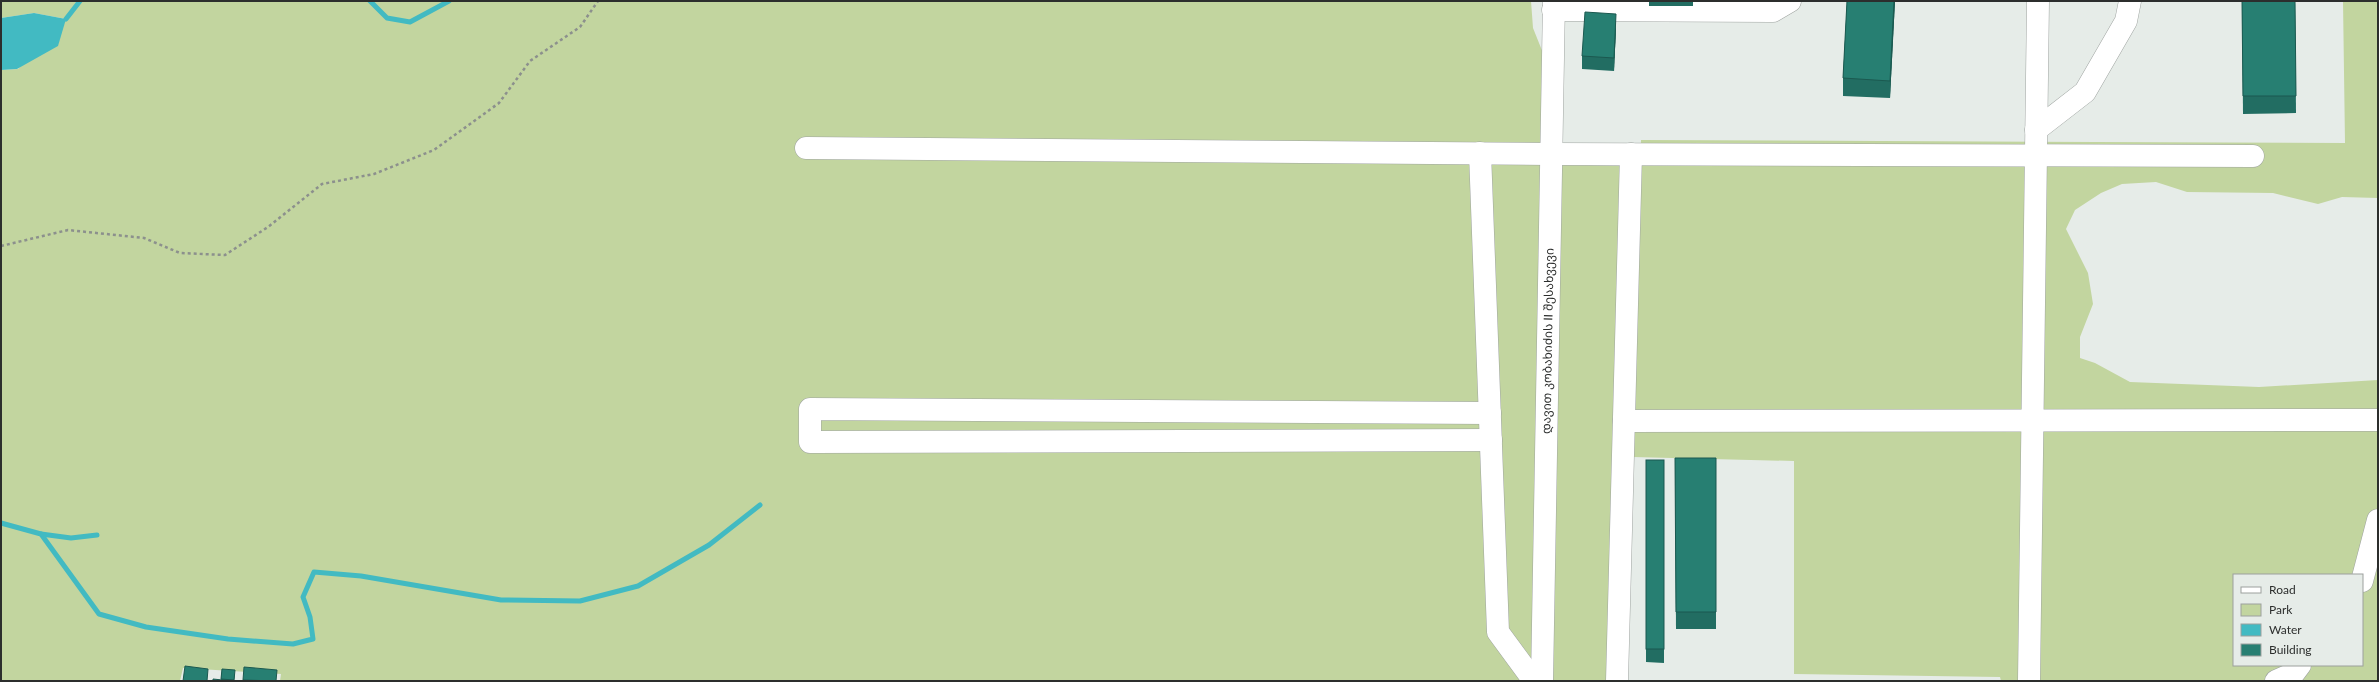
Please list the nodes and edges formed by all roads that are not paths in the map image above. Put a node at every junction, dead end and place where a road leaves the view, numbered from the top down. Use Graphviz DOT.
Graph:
graph roads {
  1 [pos="1790,1"];
  2 [pos="2038,1"];
  3 [pos="2130,1"];
  4 [pos="1554,6"];
  5 [pos="2036,130"];
  6 [pos="806,148"];
  7 [pos="1480,153"];
  8 [pos="1551,154"];
  9 [pos="1631,154"];
  10 [pos="2036,155"];
  11 [pos="2253,156"];
  12 [pos="1490,413"];
  13 [pos="2032,420"];
  14 [pos="2378,420"];
  15 [pos="1624,421"];
  16 [pos="1490,440"];
  17 [pos="2378,520"];
  18 [pos="2363,577"];
  19 [pos="2299,666"];
  20 [pos="1534,681"];
  21 [pos="1542,681"];
  22 [pos="1617,681"];
  23 [pos="2029,681"];
  24 [pos="2276,681"];
  1 -- 4 [label="street"];
  2 -- 5 [label="street"];
  3 -- 5 [label="street"];
  4 -- 8 [label="street, დავით კობახიძის II შესახვევი"];
  5 -- 10 [label="street"];
  6 -- 7 [label="street"];
  7 -- 8 [label="street"];
  7 -- 12 [label="street"];
  8 -- 9 [label="street"];
  8 -- 21 [label="street, დავით კობახიძის II შესახვევი"];
  9 -- 10 [label="street"];
  9 -- 15 [label="street"];
  10 -- 11 [label="street"];
  10 -- 13 [label="street"];
  12 -- 16 [label="street"];
  12 -- 16 [label="street"];
  13 -- 14 [label="street"];
  13 -- 15 [label="street"];
  13 -- 23 [label="street"];
  15 -- 22 [label="street"];
  16 -- 20 [label="street"];
  17 -- 18 [label="street"];
  19 -- 24 [label="street"];
}
